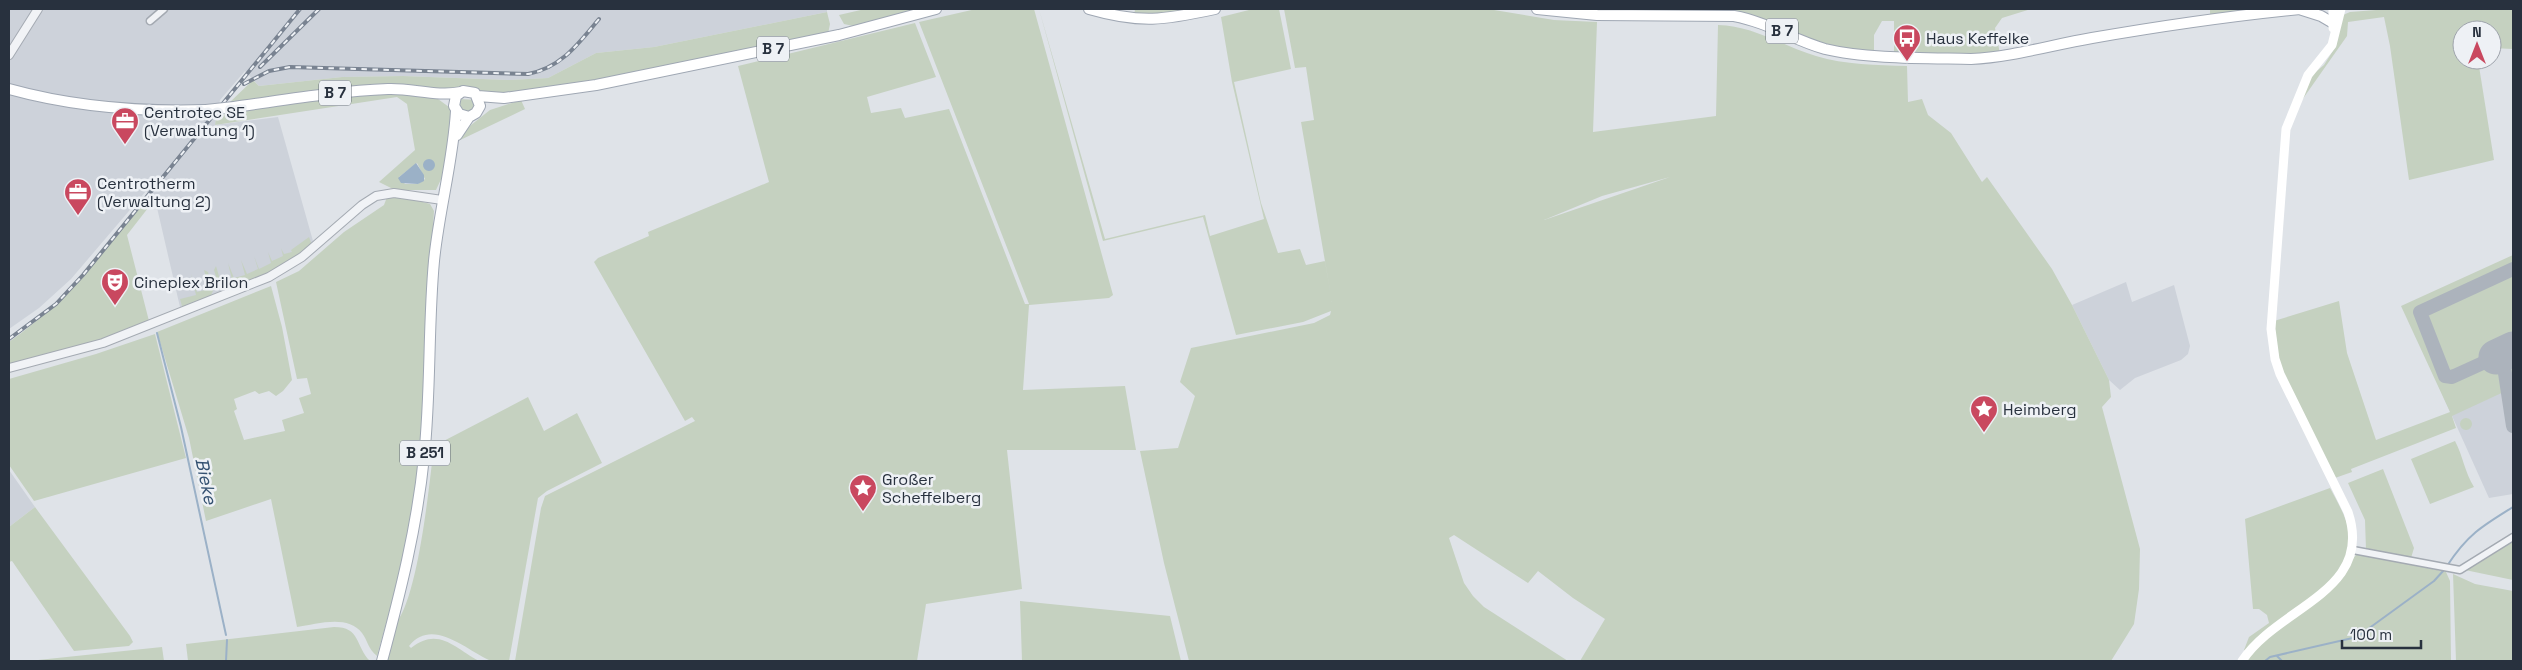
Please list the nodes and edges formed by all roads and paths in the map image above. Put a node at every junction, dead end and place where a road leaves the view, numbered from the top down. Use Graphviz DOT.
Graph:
graph roads {
  1 [pos="38,9"];
  2 [pos="164,9"];
  3 [pos="936,9"];
  4 [pos="1089,9"];
  5 [pos="1215,9"];
  6 [pos="1537,9"];
  7 [pos="2300,9"];
  8 [pos="2333,9"];
  9 [pos="2341,9"];
  10 [pos="150,20"];
  11 [pos="2333,23"];
  12 [pos="2334,38"];
  13 [pos="9,54"];
  14 [pos="9,89"];
  15 [pos="460,92"];
  16 [pos="436,93"];
  17 [pos="478,96"];
  18 [pos="504,98"];
  19 [pos="455,109"];
  20 [pos="479,110"];
  21 [pos="469,117"];
  22 [pos="455,138"];
  23 [pos="442,200"];
  24 [pos="9,368"];
  25 [pos="2513,537"];
  26 [pos="2353,550"];
  27 [pos="382,661"];
  28 [pos="2242,661"];
  1 -- 13 [label="street"];
  2 -- 10 [label="street"];
  3 -- 18 [label="main road, B 7"];
  4 -- 5 [label="main road"];
  6 -- 7 [label="main road, B 7"];
  7 -- 11 [label="main road, B 7"];
  8 -- 11 [label="main road"];
  9 -- 12 [label="main road"];
  11 -- 12 [label="main road"];
  12 -- 26 [label="main road"];
  14 -- 16 [label="main road, B 7, bridge"];
  15 -- 16 [label="main road, B 7"];
  15 -- 17 [label="main road, B 7"];
  15 -- 19 [label="main road"];
  16 -- 19 [label="main road, B 7"];
  17 -- 18 [label="main road, B 7"];
  17 -- 20 [label="main road"];
  18 -- 20 [label="main road, B 7"];
  19 -- 21 [label="main road, B 7"];
  19 -- 22 [label="main road, B 251"];
  20 -- 21 [label="main road, B 7"];
  21 -- 22 [label="main road, B 251"];
  22 -- 23 [label="main road, B 251"];
  23 -- 24 [label="street"];
  23 -- 27 [label="main road, B 251"];
  25 -- 26 [label="street"];
  26 -- 28 [label="main road"];
}
